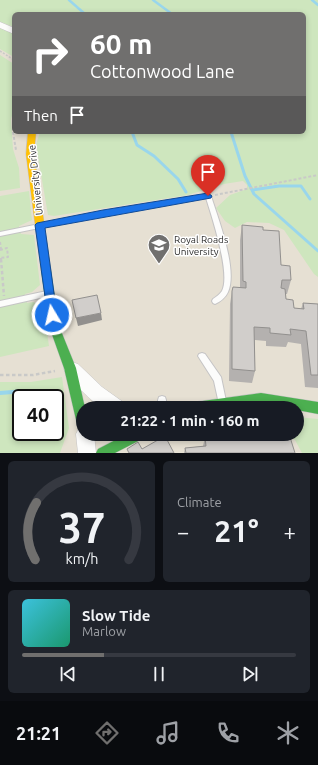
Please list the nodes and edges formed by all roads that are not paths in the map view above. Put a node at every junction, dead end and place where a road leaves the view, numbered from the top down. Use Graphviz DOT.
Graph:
graph roads {
  1 [pos="0,25"];
  2 [pos="12,30"];
  3 [pos="32,134"];
  4 [pos="40,225"];
  5 [pos="0,234"];
  6 [pos="49,294"];
  7 [pos="215,301"];
  8 [pos="2,303"];
  9 [pos="202,356"];
  10 [pos="70,368"];
  11 [pos="78,401"];
  12 [pos="107,401"];
  13 [pos="222,401"];
  14 [pos="246,401"];
  15 [pos="274,401"];
  16 [pos="304,406"];
  17 [pos="318,408"];
  18 [pos="86,441"];
  19 [pos="126,441"];
  20 [pos="87,453"];
  21 [pos="102,453"];
  1 -- 2 [label="street"];
  3 -- 4 [label="street, University Drive"];
  4 -- 5 [label="lane"];
  4 -- 6 [label="street, University Drive"];
  4 -- 7 [label="lane"];
  6 -- 8 [label="lane"];
  6 -- 10 [label="street, University Drive"];
  9 -- 13 [label="lane"];
  10 -- 11 [label="street, University Drive"];
  10 -- 12 [label="street, University Drive"];
  14 -- 15 [label="street"];
  16 -- 17 [label="street"];
  18 -- 20 [label="street"];
  19 -- 21 [label="street"];
}
